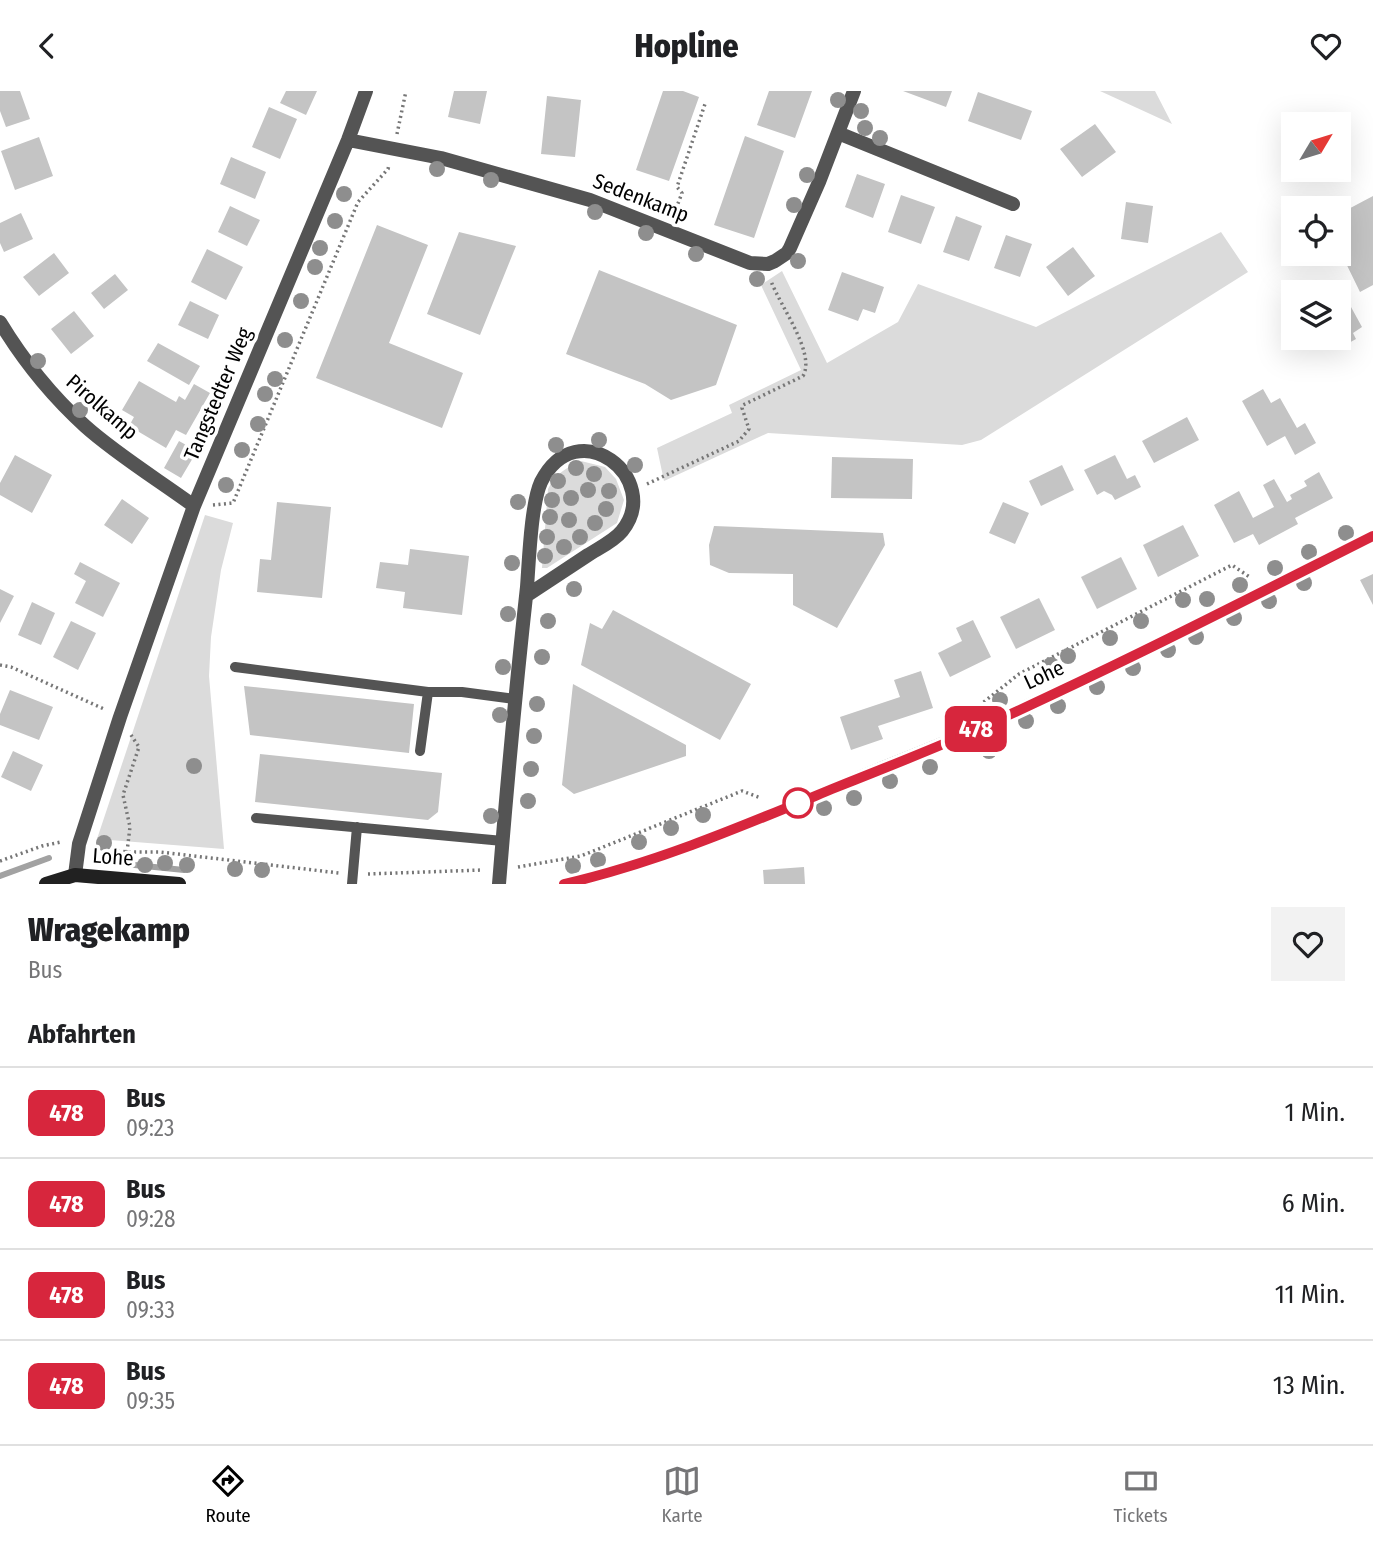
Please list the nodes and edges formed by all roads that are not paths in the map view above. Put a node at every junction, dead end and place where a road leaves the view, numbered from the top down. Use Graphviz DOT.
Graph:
graph roads {
  1 [pos="366,91"];
  2 [pos="854,91"];
  3 [pos="838,133"];
  4 [pos="348,140"];
  5 [pos="1013,204"];
  6 [pos="1,326"];
  7 [pos="194,506"];
  8 [pos="1373,536"];
  9 [pos="526,596"];
  10 [pos="235,667"];
  11 [pos="428,692"];
  12 [pos="515,699"];
  13 [pos="420,751"];
  14 [pos="256,818"];
  15 [pos="357,827"];
  16 [pos="503,841"];
  17 [pos="75,875"];
  18 [pos="46,884"];
  19 [pos="179,884"];
  20 [pos="352,884"];
  21 [pos="499,884"];
  22 [pos="564,884"];
  1 -- 4 [label="street, Tangstedter Weg"];
  2 -- 3 [label="street"];
  3 -- 4 [label="street, Sedenkamp"];
  3 -- 5 [label="street"];
  4 -- 7 [label="street, Tangstedter Weg"];
  6 -- 7 [label="street, Pirolkamp"];
  7 -- 17 [label="street, Tangstedter Weg"];
  8 -- 22 [label="main road, Lohe"];
  9 -- 9 [label="street"];
  9 -- 12 [label="street"];
  10 -- 11 [label="lane"];
  11 -- 12 [label="lane"];
  11 -- 13 [label="lane"];
  12 -- 16 [label="street"];
  14 -- 15 [label="lane"];
  15 -- 16 [label="lane"];
  15 -- 20 [label="lane"];
  16 -- 21 [label="street"];
  17 -- 18 [label="main road, Lohe"];
  17 -- 19 [label="main road, Lohe"];
}
